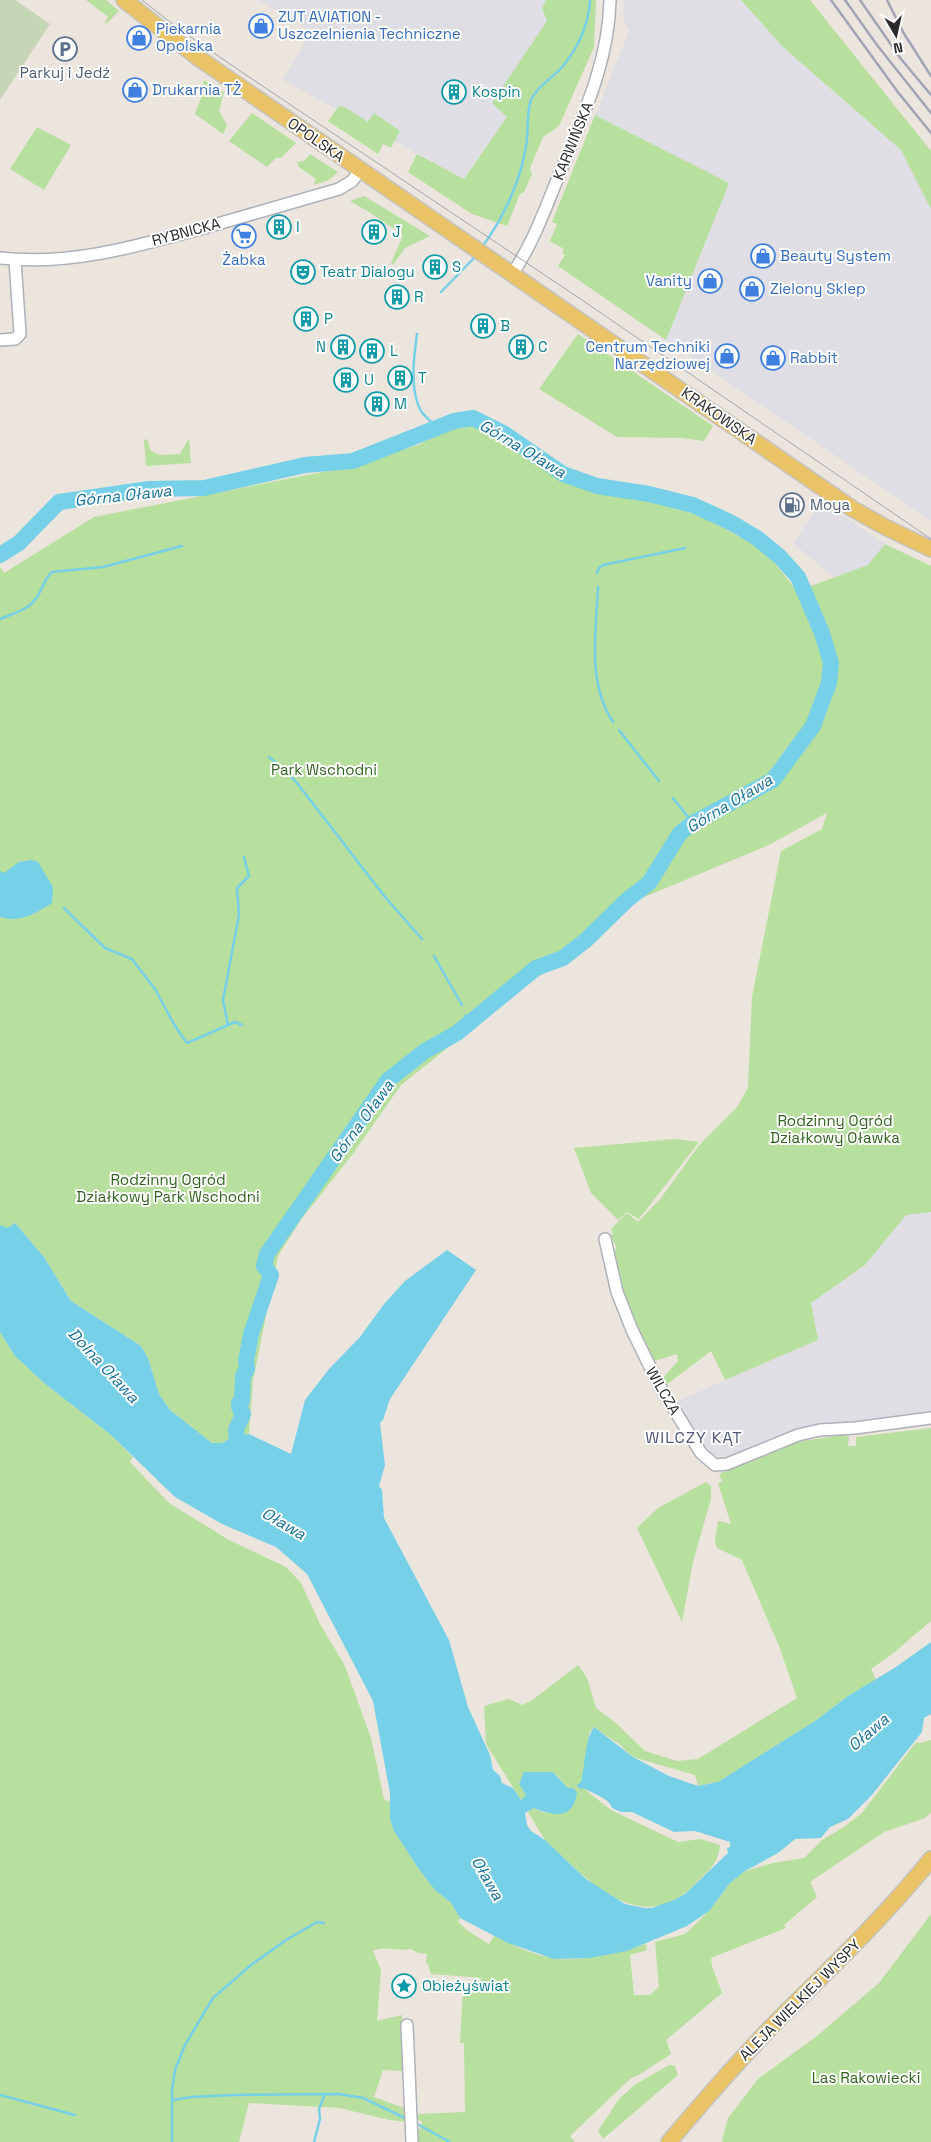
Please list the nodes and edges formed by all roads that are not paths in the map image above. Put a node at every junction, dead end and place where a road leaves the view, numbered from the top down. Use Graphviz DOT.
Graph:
graph roads {
  1 [pos="124,0"];
  2 [pos="610,0"];
  3 [pos="361,170"];
  4 [pos="0,258"];
  5 [pos="15,260"];
  6 [pos="512,274"];
  7 [pos="0,340"];
  8 [pos="931,549"];
  9 [pos="605,1239"];
  10 [pos="931,1418"];
  11 [pos="931,1859"];
  12 [pos="408,2025"];
  13 [pos="412,2142"];
  14 [pos="669,2142"];
  1 -- 3 [label="main road, OPOLSKA"];
  2 -- 6 [label="street, KARWIŃSKA"];
  3 -- 5 [label="street, RYBNICKA"];
  3 -- 6 [label="main road, OPOLSKA"];
  4 -- 5 [label="street, RYBNICKA"];
  5 -- 7 [label="street"];
  6 -- 8 [label="main road, KRAKOWSKA"];
  9 -- 10 [label="street, WILCZA"];
  11 -- 14 [label="main road, ALEJA WIELKIEJ WYSPY"];
  12 -- 13 [label="street"];
}
